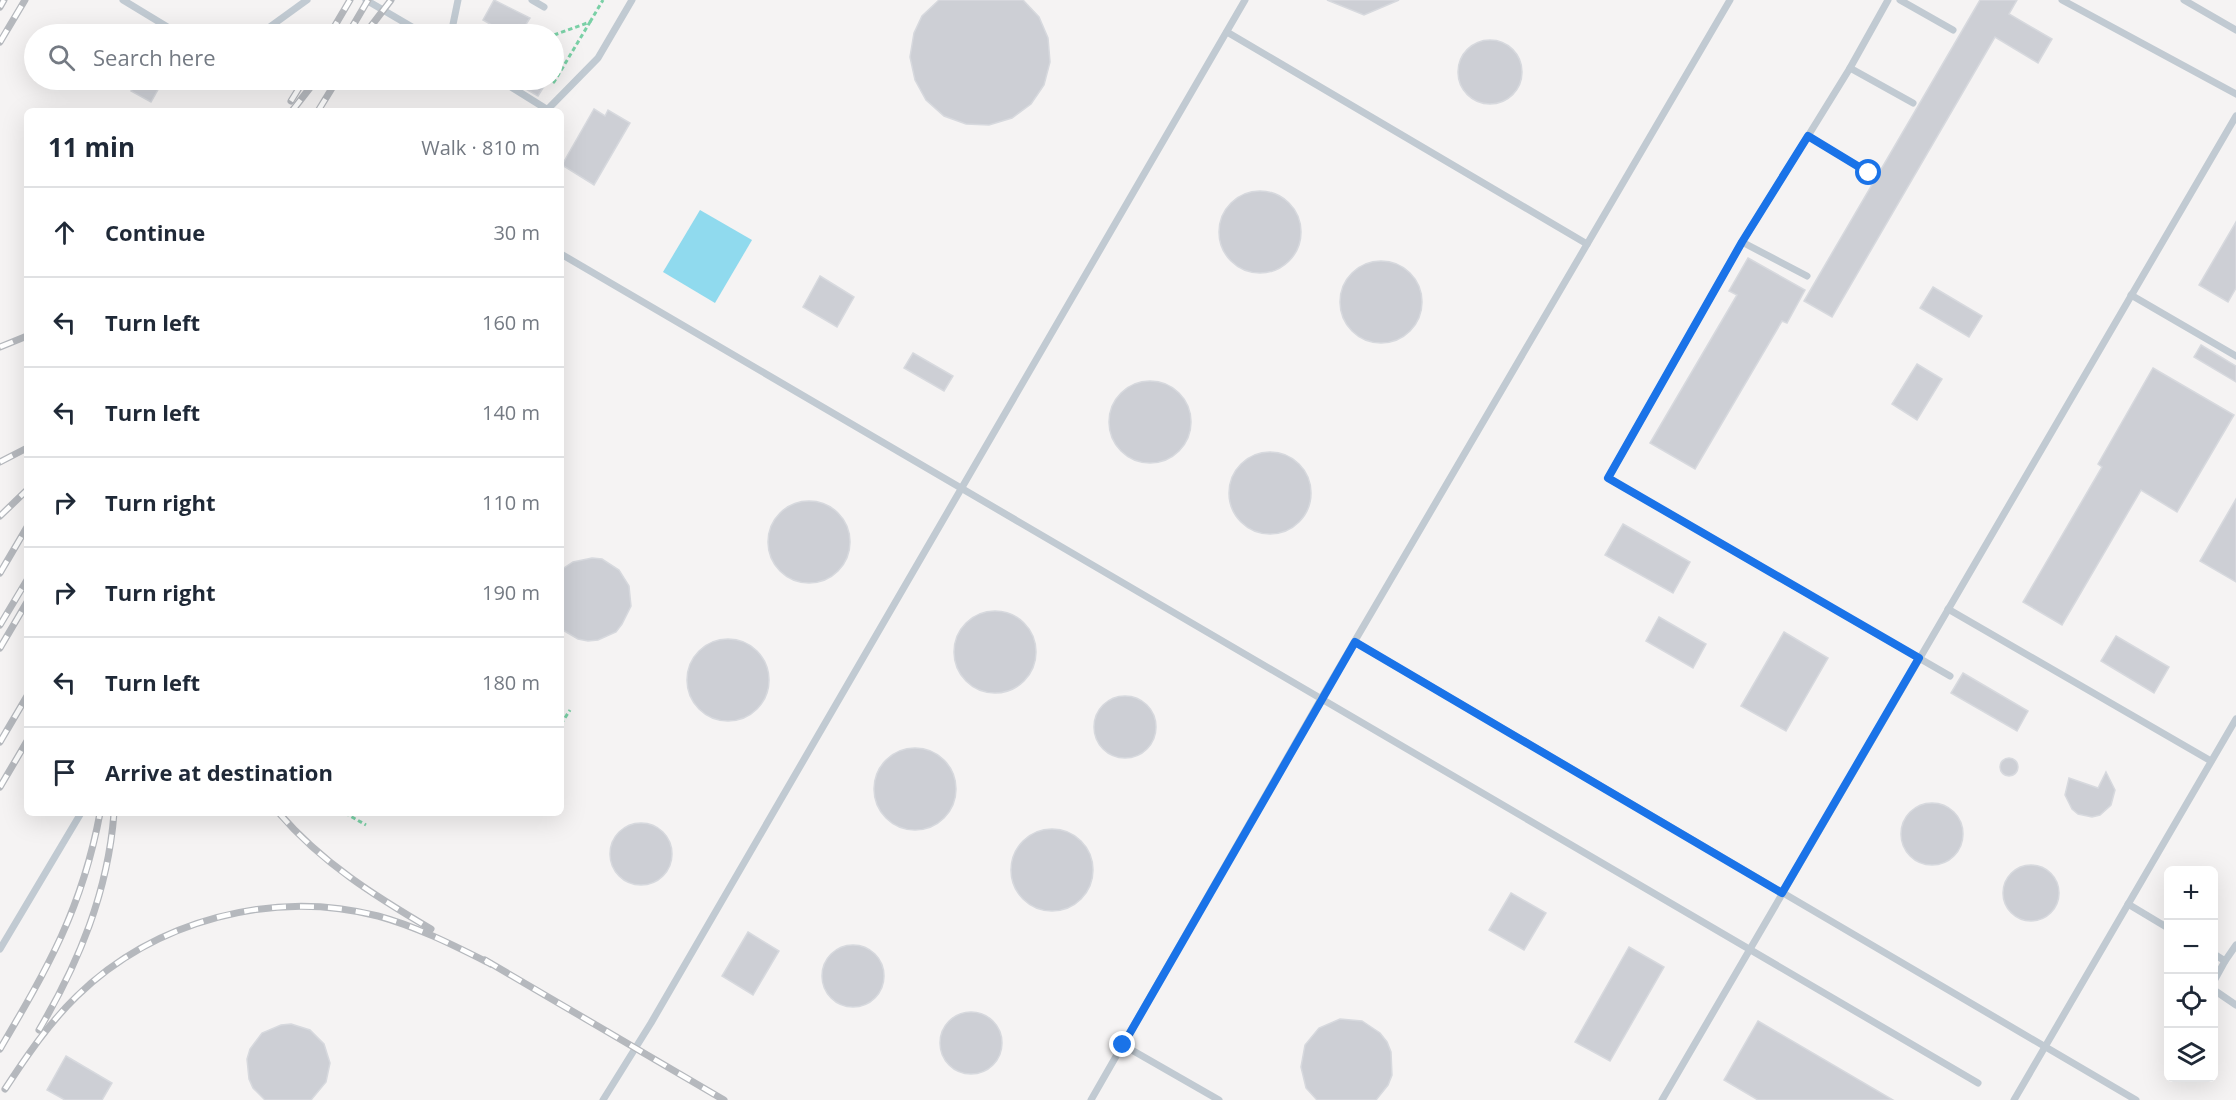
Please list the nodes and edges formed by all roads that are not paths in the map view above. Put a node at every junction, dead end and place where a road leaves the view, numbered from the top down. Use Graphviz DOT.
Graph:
graph roads {
  1 [pos="123,0"];
  2 [pos="307,0"];
  3 [pos="366,0"];
  4 [pos="458,0"];
  5 [pos="532,0"];
  6 [pos="632,0"];
  7 [pos="1245,0"];
  8 [pos="1730,0"];
  9 [pos="1888,0"];
  10 [pos="1900,0"];
  11 [pos="2062,0"];
  12 [pos="2184,0"];
  13 [pos="544,7"];
  14 [pos="163,24"];
  15 [pos="274,24"];
  16 [pos="407,24"];
  17 [pos="453,24"];
  18 [pos="1953,30"];
  19 [pos="2236,30"];
  20 [pos="1227,32"];
  21 [pos="1850,68"];
  22 [pos="519,90"];
  23 [pos="2236,94"];
  24 [pos="1913,103"];
  25 [pos="543,108"];
  26 [pos="550,108"];
  27 [pos="2236,116"];
  28 [pos="1808,136"];
  29 [pos="1869,173"];
  30 [pos="1742,242"];
  31 [pos="1587,244"];
  32 [pos="564,256"];
  33 [pos="1807,276"];
  34 [pos="2132,295"];
  35 [pos="2236,356"];
  36 [pos="960,487"];
  37 [pos="1948,609"];
  38 [pos="1355,642"];
  39 [pos="1919,658"];
  40 [pos="1950,676"];
  41 [pos="1323,698"];
  42 [pos="2236,719"];
  43 [pos="2211,761"];
  44 [pos="79,816"];
  45 [pos="1782,893"];
  46 [pos="2128,904"];
  47 [pos="2164,925"];
  48 [pos="2236,945"];
  49 [pos="0,949"];
  50 [pos="1749,950"];
  51 [pos="2218,957"];
  52 [pos="2225,961"];
  53 [pos="2218,974"];
  54 [pos="2218,993"];
  55 [pos="2236,1005"];
  56 [pos="1123,1045"];
  57 [pos="2045,1047"];
  58 [pos="1978,1083"];
  59 [pos="603,1100"];
  60 [pos="1091,1100"];
  61 [pos="1219,1100"];
  62 [pos="1662,1100"];
  63 [pos="2014,1100"];
  64 [pos="2136,1100"];
  1 -- 14 [label="lane"];
  2 -- 15 [label="lane"];
  3 -- 16 [label="lane"];
  4 -- 17 [label="lane"];
  5 -- 13 [label="lane"];
  6 -- 26 [label="lane"];
  7 -- 20 [label="lane"];
  8 -- 31 [label="lane"];
  9 -- 21 [label="lane"];
  10 -- 18 [label="lane"];
  11 -- 23 [label="lane"];
  12 -- 19 [label="lane"];
  20 -- 31 [label="lane"];
  20 -- 36 [label="lane"];
  21 -- 24 [label="lane"];
  21 -- 28 [label="lane"];
  22 -- 25 [label="lane"];
  27 -- 34 [label="lane"];
  28 -- 29 [label="lane"];
  28 -- 30 [label="lane"];
  30 -- 33 [label="lane"];
  30 -- 39 [label="lane"];
  31 -- 38 [label="lane"];
  32 -- 36 [label="lane"];
  34 -- 35 [label="lane"];
  34 -- 37 [label="lane"];
  36 -- 41 [label="lane"];
  36 -- 59 [label="lane"];
  37 -- 39 [label="lane"];
  37 -- 43 [label="lane"];
  38 -- 41 [label="lane"];
  38 -- 45 [label="lane"];
  39 -- 40 [label="lane"];
  39 -- 45 [label="lane"];
  41 -- 50 [label="lane"];
  41 -- 56 [label="lane"];
  42 -- 43 [label="lane"];
  43 -- 46 [label="lane"];
  44 -- 49 [label="lane"];
  45 -- 50 [label="lane"];
  45 -- 57 [label="lane"];
  46 -- 47 [label="lane"];
  46 -- 57 [label="lane"];
  48 -- 52 [label="lane"];
  50 -- 58 [label="lane"];
  50 -- 62 [label="lane"];
  51 -- 52 [label="lane"];
  52 -- 53 [label="lane"];
  54 -- 55 [label="lane"];
  56 -- 60 [label="lane"];
  56 -- 61 [label="lane"];
  57 -- 63 [label="lane"];
  57 -- 64 [label="lane"];
}
